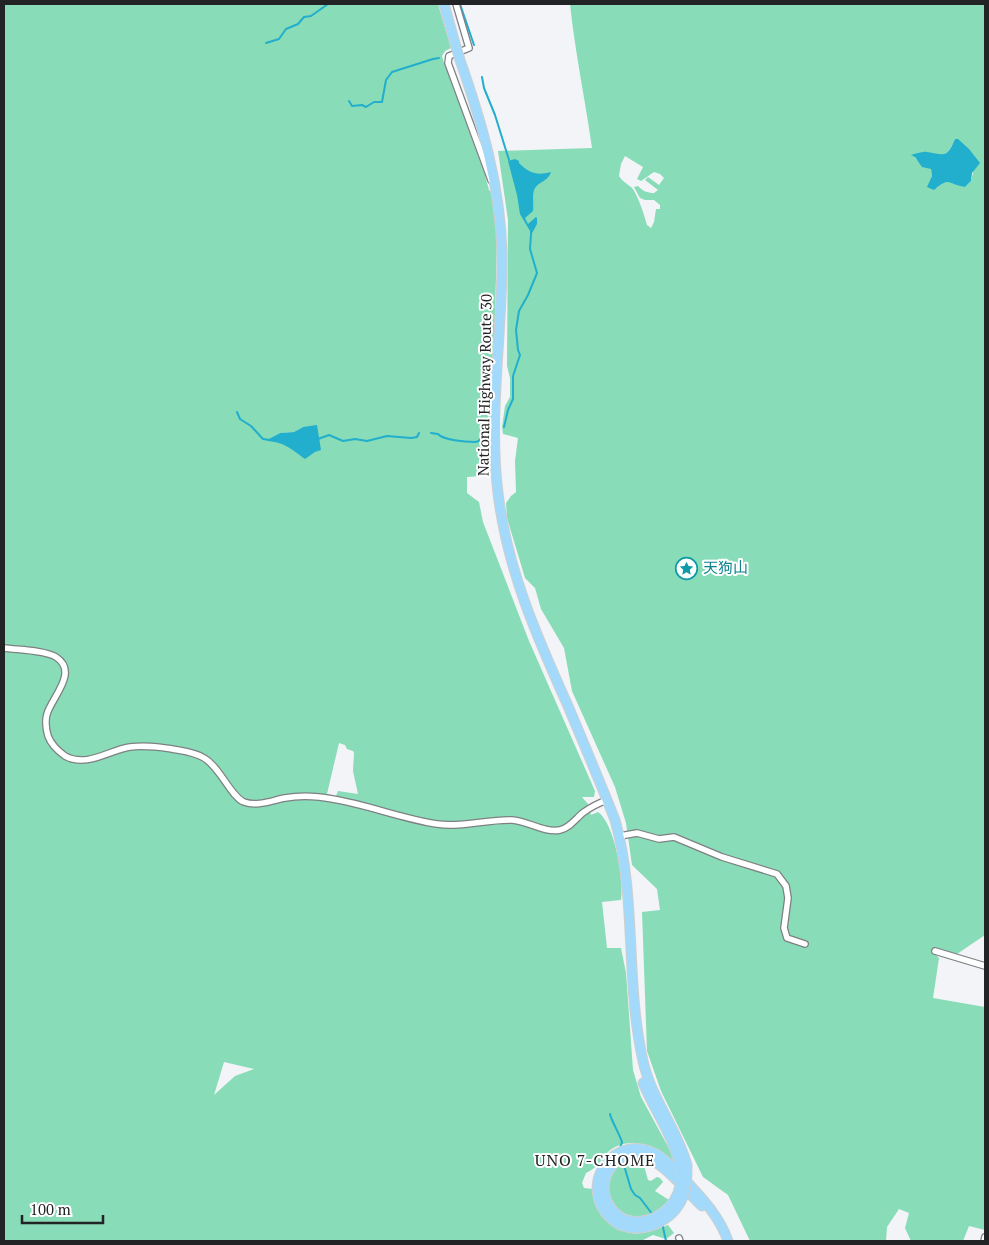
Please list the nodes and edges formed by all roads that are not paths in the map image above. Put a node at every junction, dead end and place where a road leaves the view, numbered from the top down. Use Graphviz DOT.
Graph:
graph roads {
  1 [pos="444,4"];
  2 [pos="456,4"];
  3 [pos="496,182"];
  4 [pos="4,648"];
  5 [pos="607,800"];
  6 [pos="620,836"];
  7 [pos="805,944"];
  8 [pos="935,951"];
  9 [pos="985,966"];
  10 [pos="985,1237"];
  11 [pos="728,1240"];
  12 [pos="984,1241"];
  1 -- 3 [label="highway, National Highway Route 30, bridge"];
  2 -- 3 [label="street"];
  3 -- 5 [label="highway, National Highway Route 30"];
  4 -- 5 [label="street"];
  5 -- 6 [label="highway, National Highway Route 30"];
  6 -- 7 [label="street"];
  6 -- 11 [label="highway, National Highway Route 30, bridge"];
  8 -- 9 [label="street"];
  10 -- 12 [label="street"];
}
